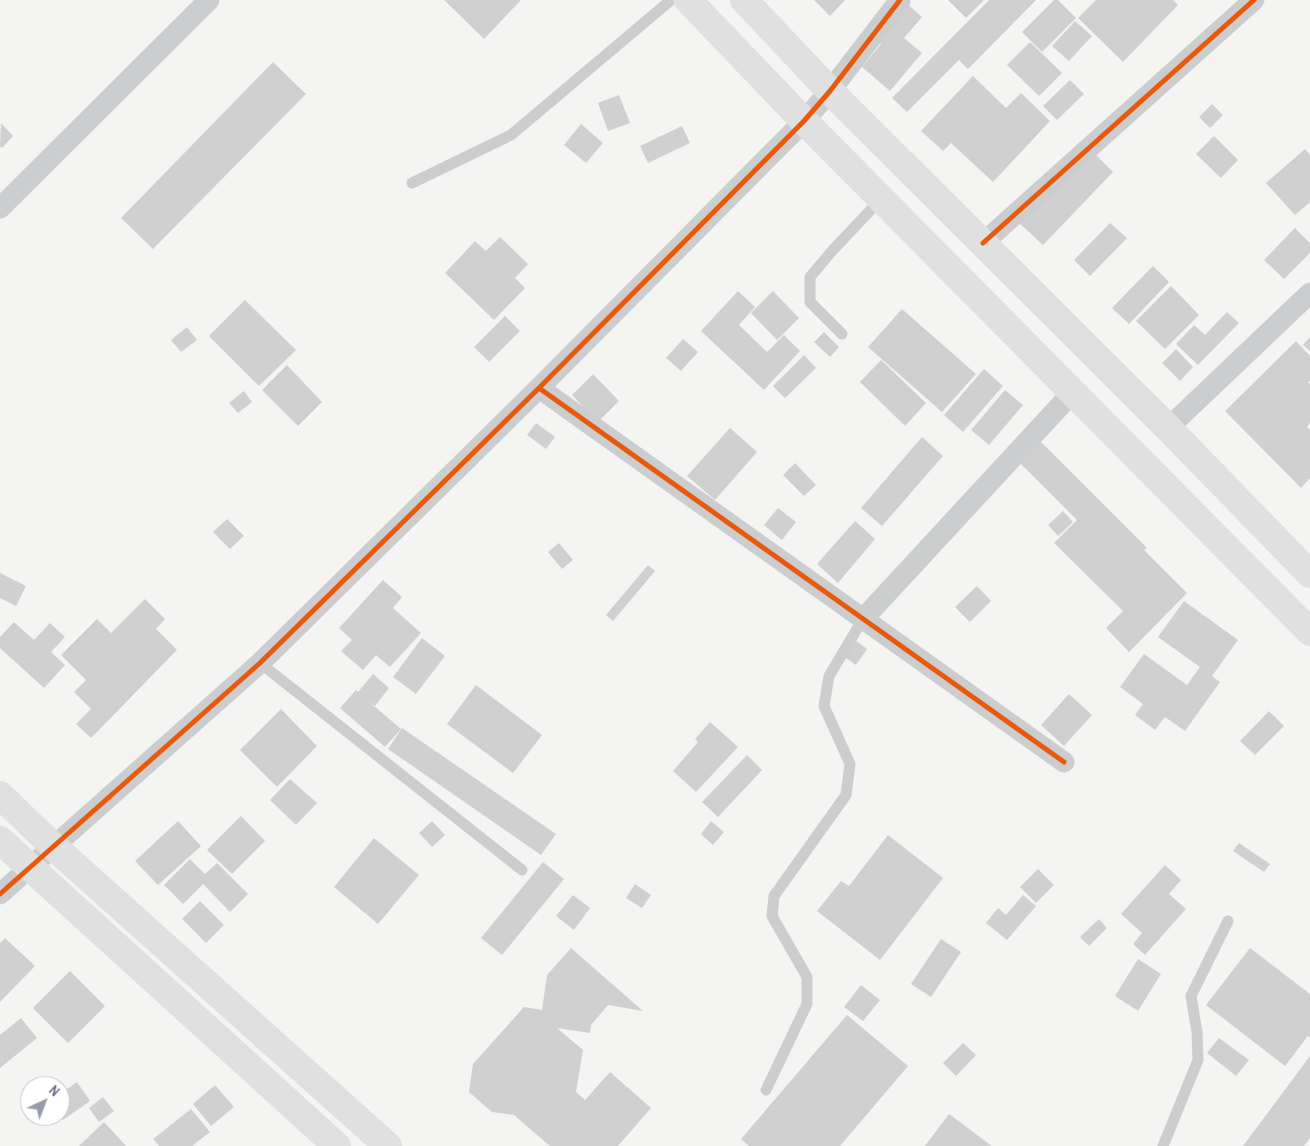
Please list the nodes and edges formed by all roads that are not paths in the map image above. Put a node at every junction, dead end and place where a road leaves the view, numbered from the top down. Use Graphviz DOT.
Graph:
graph roads {
  1 [pos="209,0"];
  2 [pos="671,0"];
  3 [pos="688,0"];
  4 [pos="744,0"];
  5 [pos="900,0"];
  6 [pos="1254,0"];
  7 [pos="830,91"];
  8 [pos="804,121"];
  9 [pos="412,184"];
  10 [pos="881,199"];
  11 [pos="1,206"];
  12 [pos="983,243"];
  13 [pos="1310,293"];
  14 [pos="842,334"];
  15 [pos="539,388"];
  16 [pos="1072,393"];
  17 [pos="1168,428"];
  18 [pos="1307,566"];
  19 [pos="863,619"];
  20 [pos="1310,632"];
  21 [pos="260,663"];
  22 [pos="1064,762"];
  23 [pos="0,796"];
  24 [pos="0,840"];
  25 [pos="53,846"];
  26 [pos="29,868"];
  27 [pos="522,870"];
  28 [pos="0,894"];
  29 [pos="1228,921"];
  30 [pos="766,1090"];
  31 [pos="337,1146"];
  32 [pos="388,1146"];
  33 [pos="1163,1146"];
  1 -- 11 [label="street"];
  2 -- 9 [label="lane"];
  3 -- 8 [label="main road"];
  4 -- 7 [label="main road"];
  5 -- 7 [label="street"];
  6 -- 12 [label="street"];
  7 -- 8 [label="street"];
  7 -- 12 [label="main road"];
  8 -- 10 [label="main road"];
  8 -- 15 [label="street"];
  10 -- 14 [label="lane"];
  10 -- 16 [label="main road"];
  12 -- 17 [label="main road"];
  13 -- 17 [label="street"];
  15 -- 19 [label="street"];
  15 -- 21 [label="street"];
  16 -- 19 [label="street"];
  16 -- 20 [label="main road"];
  17 -- 18 [label="main road"];
  19 -- 22 [label="street"];
  19 -- 30 [label="lane"];
  21 -- 25 [label="street"];
  21 -- 27 [label="lane"];
  23 -- 25 [label="main road"];
  24 -- 26 [label="main road"];
  25 -- 26 [label="street"];
  25 -- 32 [label="main road"];
  26 -- 28 [label="street"];
  26 -- 31 [label="main road"];
  29 -- 33 [label="lane"];
}
